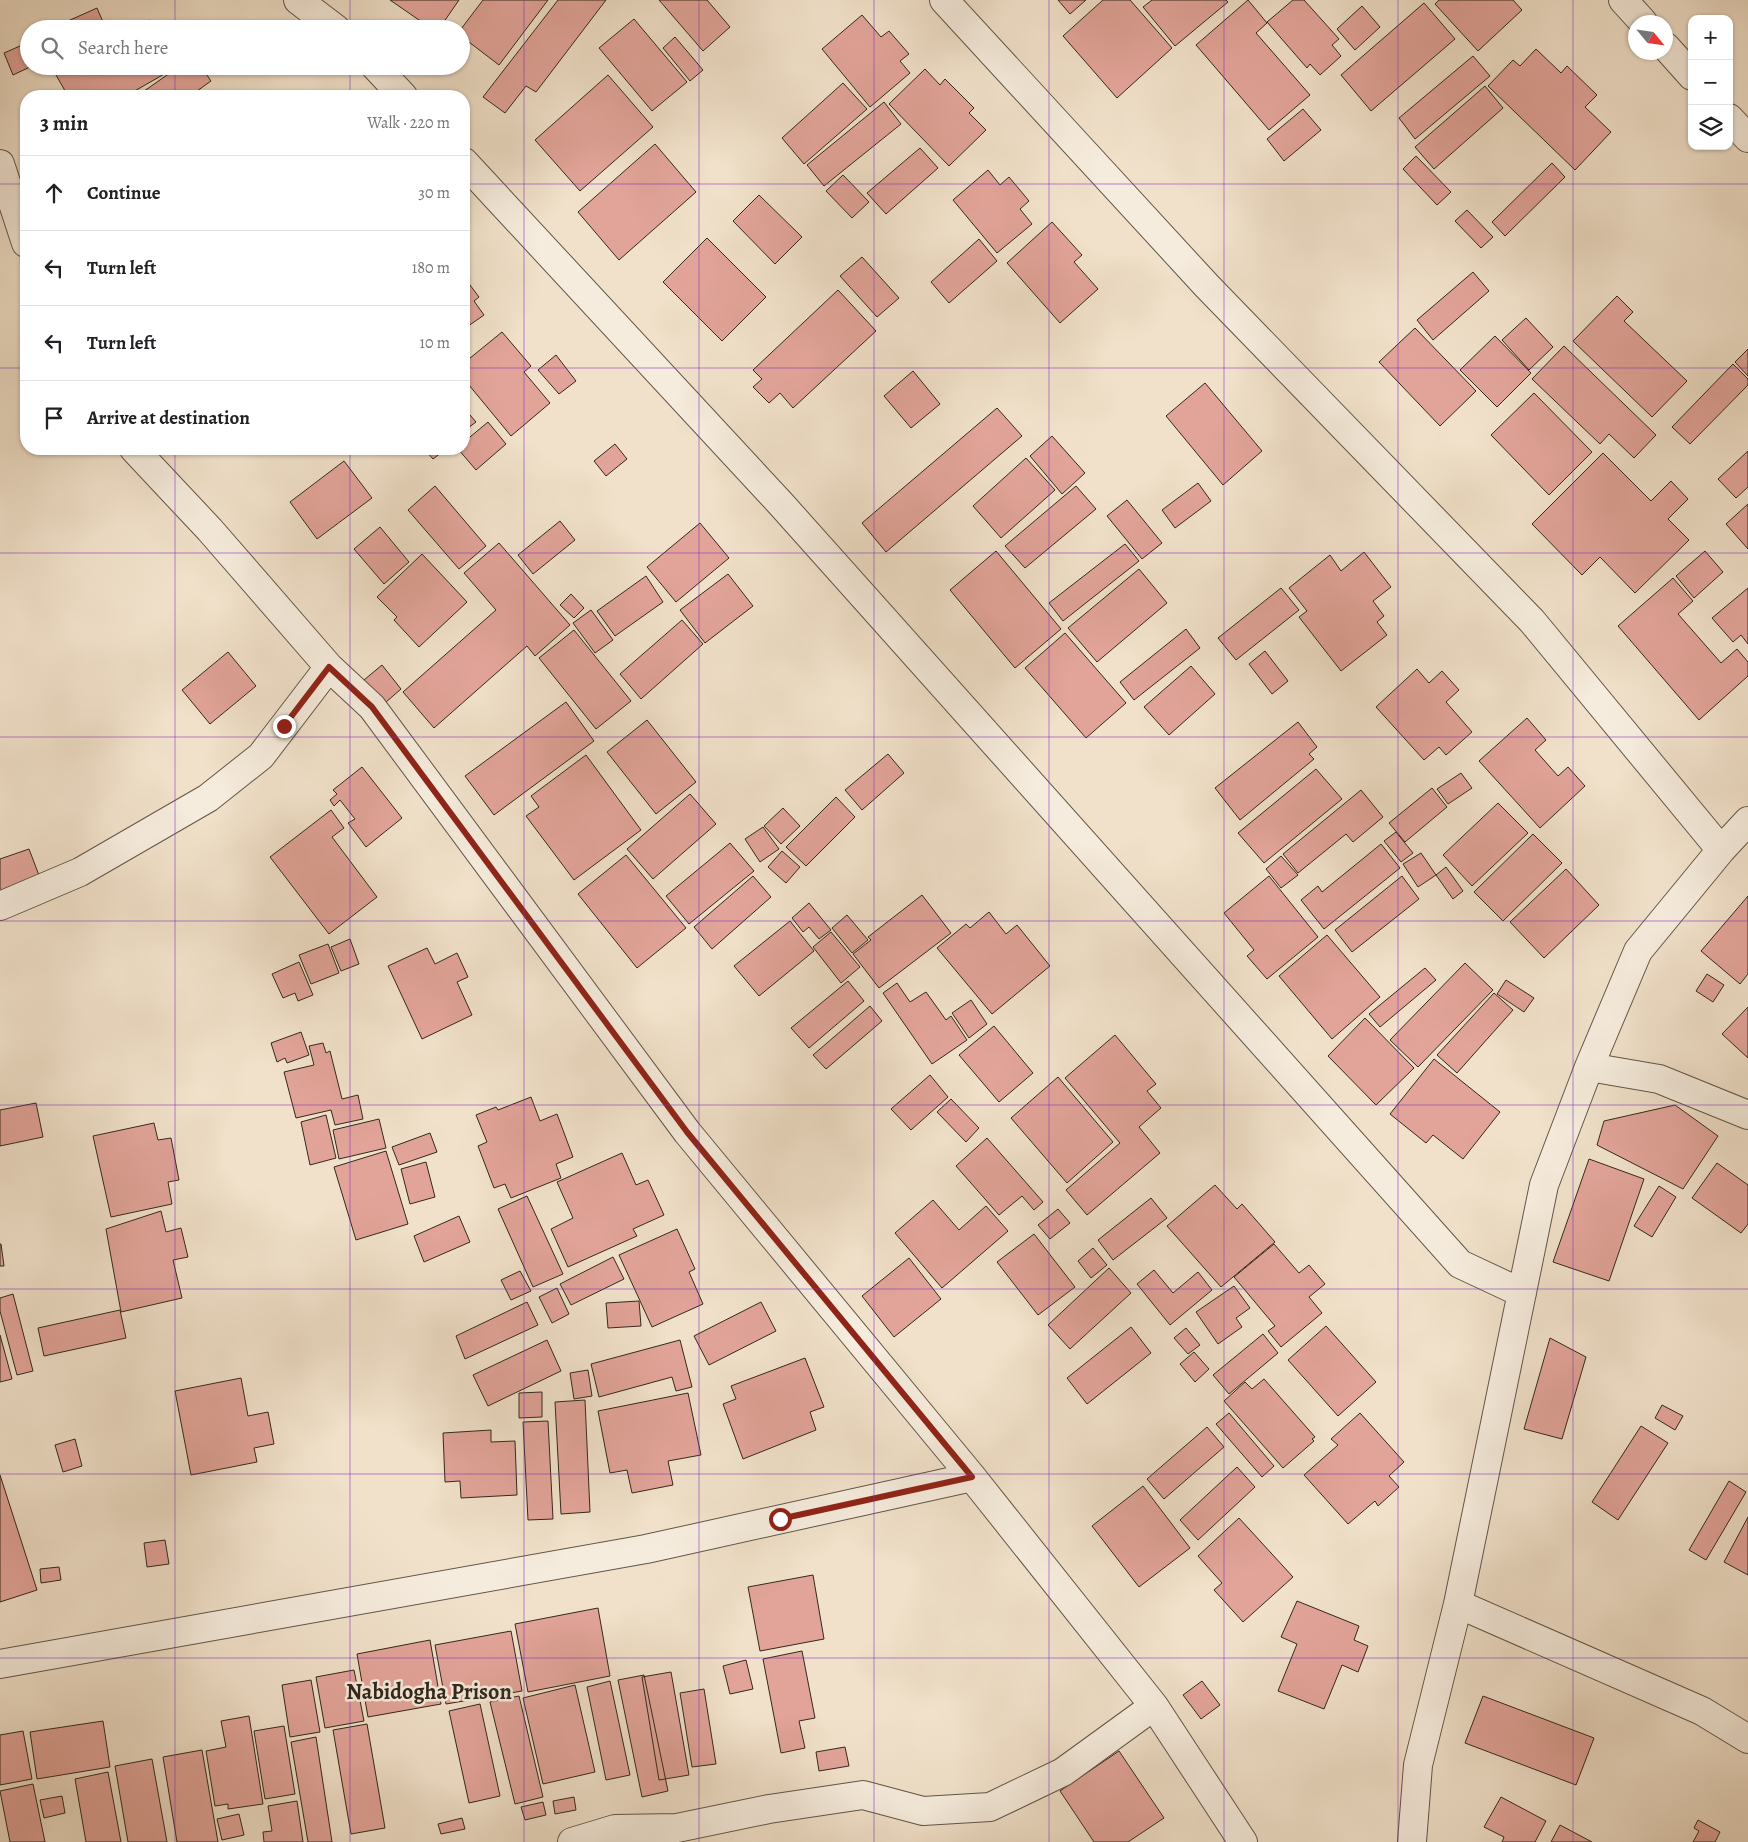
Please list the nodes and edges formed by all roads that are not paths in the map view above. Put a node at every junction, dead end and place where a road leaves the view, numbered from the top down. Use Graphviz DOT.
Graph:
graph roads {
  1 [pos="298,0"];
  2 [pos="944,0"];
  3 [pos="1623,0"];
  4 [pos="1637,15"];
  5 [pos="324,20"];
  6 [pos="1673,55"];
  7 [pos="1688,72"];
  8 [pos="383,75"];
  9 [pos="397,90"];
  10 [pos="1733,122"];
  11 [pos="1748,138"];
  12 [pos="0,164"];
  13 [pos="470,168"];
  14 [pos="20,225"];
  15 [pos="140,455"];
  16 [pos="329,667"];
  17 [pos="1748,821"];
  18 [pos="1721,850"];
  19 [pos="0,906"];
  20 [pos="1588,1067"];
  21 [pos="1748,1115"];
  22 [pos="1522,1293"];
  23 [pos="972,1477"];
  24 [pos="1458,1604"];
  25 [pos="0,1664"];
  26 [pos="1154,1706"];
  27 [pos="1748,1739"];
  28 [pos="572,1842"];
  29 [pos="1243,1842"];
  30 [pos="1412,1842"];
  1 -- 5 [label="street"];
  2 -- 18 [label="street"];
  3 -- 4 [label="street"];
  6 -- 7 [label="street"];
  8 -- 9 [label="street"];
  10 -- 11 [label="street"];
  12 -- 14 [label="street"];
  13 -- 22 [label="street"];
  15 -- 16 [label="street"];
  16 -- 19 [label="street"];
  16 -- 23 [label="street"];
  17 -- 18 [label="street"];
  18 -- 20 [label="street"];
  20 -- 21 [label="street"];
  20 -- 22 [label="street"];
  22 -- 24 [label="street"];
  23 -- 25 [label="street"];
  23 -- 26 [label="street"];
  24 -- 27 [label="street"];
  24 -- 30 [label="street"];
  26 -- 28 [label="street"];
  26 -- 29 [label="street"];
}
